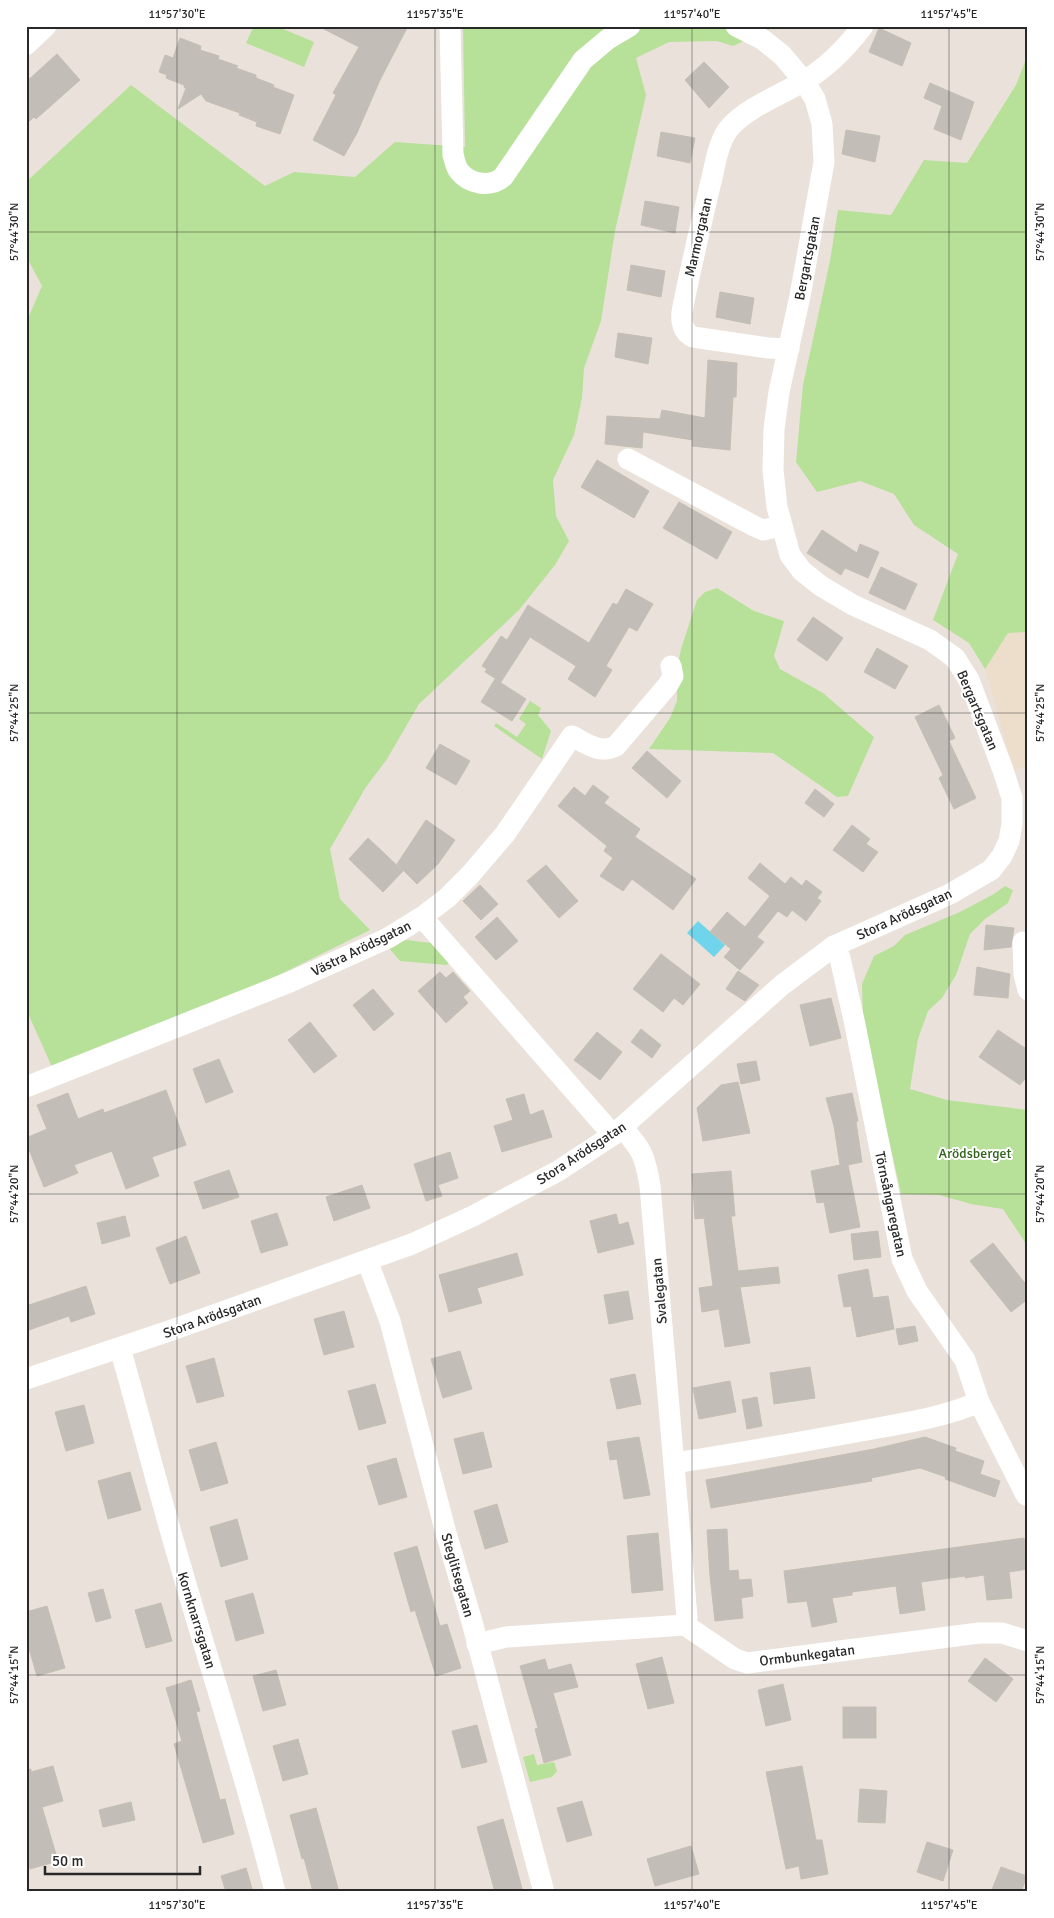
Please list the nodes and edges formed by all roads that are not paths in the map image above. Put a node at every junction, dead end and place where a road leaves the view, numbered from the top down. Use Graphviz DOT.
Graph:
graph roads {
  1 [pos="46,26"];
  2 [pos="450,26"];
  3 [pos="630,26"];
  4 [pos="736,26"];
  5 [pos="863,26"];
  6 [pos="26,45"];
  7 [pos="804,81"];
  8 [pos="789,349"];
  9 [pos="628,459"];
  10 [pos="781,526"];
  11 [pos="671,666"];
  12 [pos="1006,778"];
  13 [pos="422,917"];
  14 [pos="1023,942"];
  15 [pos="834,946"];
  16 [pos="1028,990"];
  17 [pos="26,1087"];
  18 [pos="617,1131"];
  19 [pos="367,1260"];
  20 [pos="120,1348"];
  21 [pos="26,1379"];
  22 [pos="979,1402"];
  23 [pos="674,1463"];
  24 [pos="1026,1495"];
  25 [pos="685,1626"];
  26 [pos="1028,1642"];
  27 [pos="477,1644"];
  28 [pos="275,1892"];
  29 [pos="544,1892"];
  1 -- 6 [label="street"];
  2 -- 3 [label="street"];
  4 -- 7 [label="street, Bergartsgatan"];
  5 -- 7 [label="street, Marmorgatan"];
  7 -- 8 [label="street, Bergartsgatan"];
  7 -- 8 [label="street, Marmorgatan"];
  8 -- 10 [label="street, Bergartsgatan"];
  9 -- 10 [label="street"];
  10 -- 12 [label="street, Bergartsgatan"];
  11 -- 13 [label="street, Västra Arödsgatan"];
  12 -- 15 [label="street, Stora Arödsgatan"];
  13 -- 17 [label="street, Västra Arödsgatan"];
  13 -- 18 [label="street, Svalegatan"];
  14 -- 16 [label="street"];
  15 -- 18 [label="street, Stora Arödsgatan"];
  15 -- 22 [label="street, Törnsångaregatan"];
  18 -- 19 [label="street, Stora Arödsgatan"];
  18 -- 23 [label="street, Svalegatan"];
  19 -- 20 [label="street, Stora Arödsgatan"];
  19 -- 27 [label="street, Steglitsegatan"];
  20 -- 21 [label="street, Stora Arödsgatan"];
  20 -- 28 [label="street, Kornknarrsgatan"];
  22 -- 23 [label="street"];
  22 -- 24 [label="street, Törnsångaregatan"];
  23 -- 25 [label="street, Svalegatan"];
  25 -- 26 [label="street, Ormbunkegatan"];
  25 -- 27 [label="street"];
  27 -- 29 [label="street, Steglitsegatan"];
}
